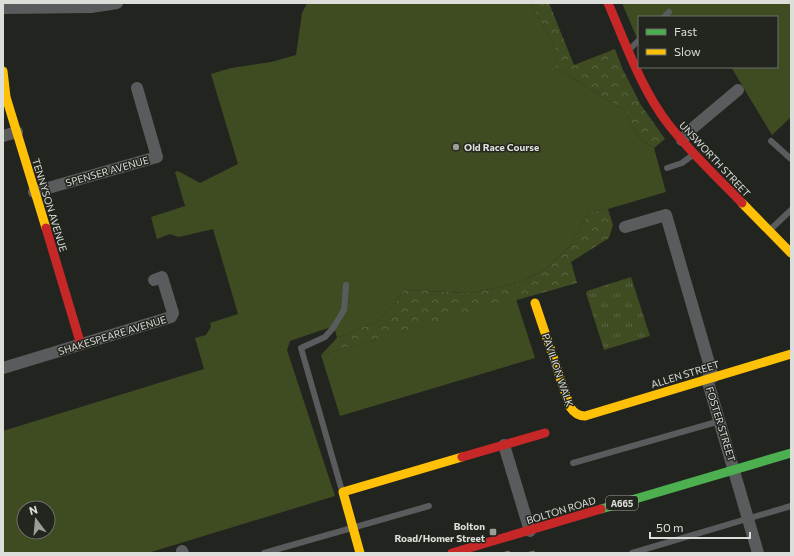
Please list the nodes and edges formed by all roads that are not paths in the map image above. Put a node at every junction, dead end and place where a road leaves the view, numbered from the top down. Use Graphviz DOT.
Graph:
graph roads {
  1 [pos="117,3"];
  2 [pos="608,3"];
  3 [pos="3,8"];
  4 [pos="669,12"];
  5 [pos="665,16"];
  6 [pos="638,41"];
  7 [pos="628,50"];
  8 [pos="3,71"];
  9 [pos="137,88"];
  10 [pos="738,90"];
  11 [pos="17,132"];
  12 [pos="3,136"];
  13 [pos="682,140"];
  14 [pos="771,141"];
  15 [pos="694,154"];
  16 [pos="791,160"];
  17 [pos="667,168"];
  18 [pos="34,192"];
  19 [pos="791,210"];
  20 [pos="625,227"];
  21 [pos="769,231"];
  22 [pos="791,253"];
  23 [pos="154,280"];
  24 [pos="346,285"];
  25 [pos="534,311"];
  26 [pos="81,345"];
  27 [pos="791,354"];
  28 [pos="3,368"];
  29 [pos="710,378"];
  30 [pos="585,416"];
  31 [pos="720,421"];
  32 [pos="546,433"];
  33 [pos="504,445"];
  34 [pos="791,453"];
  35 [pos="573,463"];
  36 [pos="735,470"];
  37 [pos="343,492"];
  38 [pos="429,506"];
  39 [pos="791,506"];
  40 [pos="749,519"];
  41 [pos="353,528"];
  42 [pos="530,531"];
  43 [pos="264,553"];
  44 [pos="360,553"];
  45 [pos="452,553"];
  46 [pos="632,553"];
  47 [pos="758,553"];
  1 -- 3 [label="street"];
  2 -- 7 [label="street, UNSWORTH STREET"];
  4 -- 5 [label="lane"];
  6 -- 7 [label="lane"];
  7 -- 13 [label="street, UNSWORTH STREET"];
  8 -- 11 [label="street, TENNYSON AVENUE"];
  9 -- 18 [label="street, SPENSER AVENUE"];
  10 -- 13 [label="street"];
  11 -- 12 [label="street"];
  11 -- 18 [label="street, TENNYSON AVENUE"];
  13 -- 15 [label="street, UNSWORTH STREET"];
  14 -- 16 [label="lane"];
  15 -- 17 [label="lane"];
  15 -- 21 [label="street, UNSWORTH STREET"];
  18 -- 26 [label="street, TENNYSON AVENUE"];
  19 -- 21 [label="lane"];
  20 -- 29 [label="street, FOSTER STREET"];
  21 -- 22 [label="street, UNSWORTH STREET"];
  23 -- 26 [label="street, SHAKESPEARE AVENUE"];
  24 -- 37 [label="lane"];
  25 -- 30 [label="street, PAVILION WALK"];
  26 -- 28 [label="street, SHAKESPEARE AVENUE"];
  27 -- 29 [label="street, ALLEN STREET"];
  29 -- 30 [label="street, ALLEN STREET"];
  29 -- 31 [label="street, FOSTER STREET"];
  31 -- 35 [label="lane"];
  31 -- 36 [label="street, FOSTER STREET"];
  32 -- 33 [label="street"];
  33 -- 37 [label="street"];
  33 -- 42 [label="street"];
  34 -- 36 [label="street, BOLTON ROAD / A665"];
  36 -- 40 [label="street, FOSTER STREET"];
  36 -- 42 [label="street, BOLTON ROAD / A665"];
  37 -- 41 [label="street"];
  38 -- 41 [label="lane"];
  39 -- 40 [label="lane"];
  40 -- 46 [label="lane"];
  40 -- 47 [label="street, FOSTER STREET"];
  41 -- 43 [label="lane"];
  41 -- 44 [label="street"];
  42 -- 45 [label="street, BOLTON ROAD / A665"];
}
